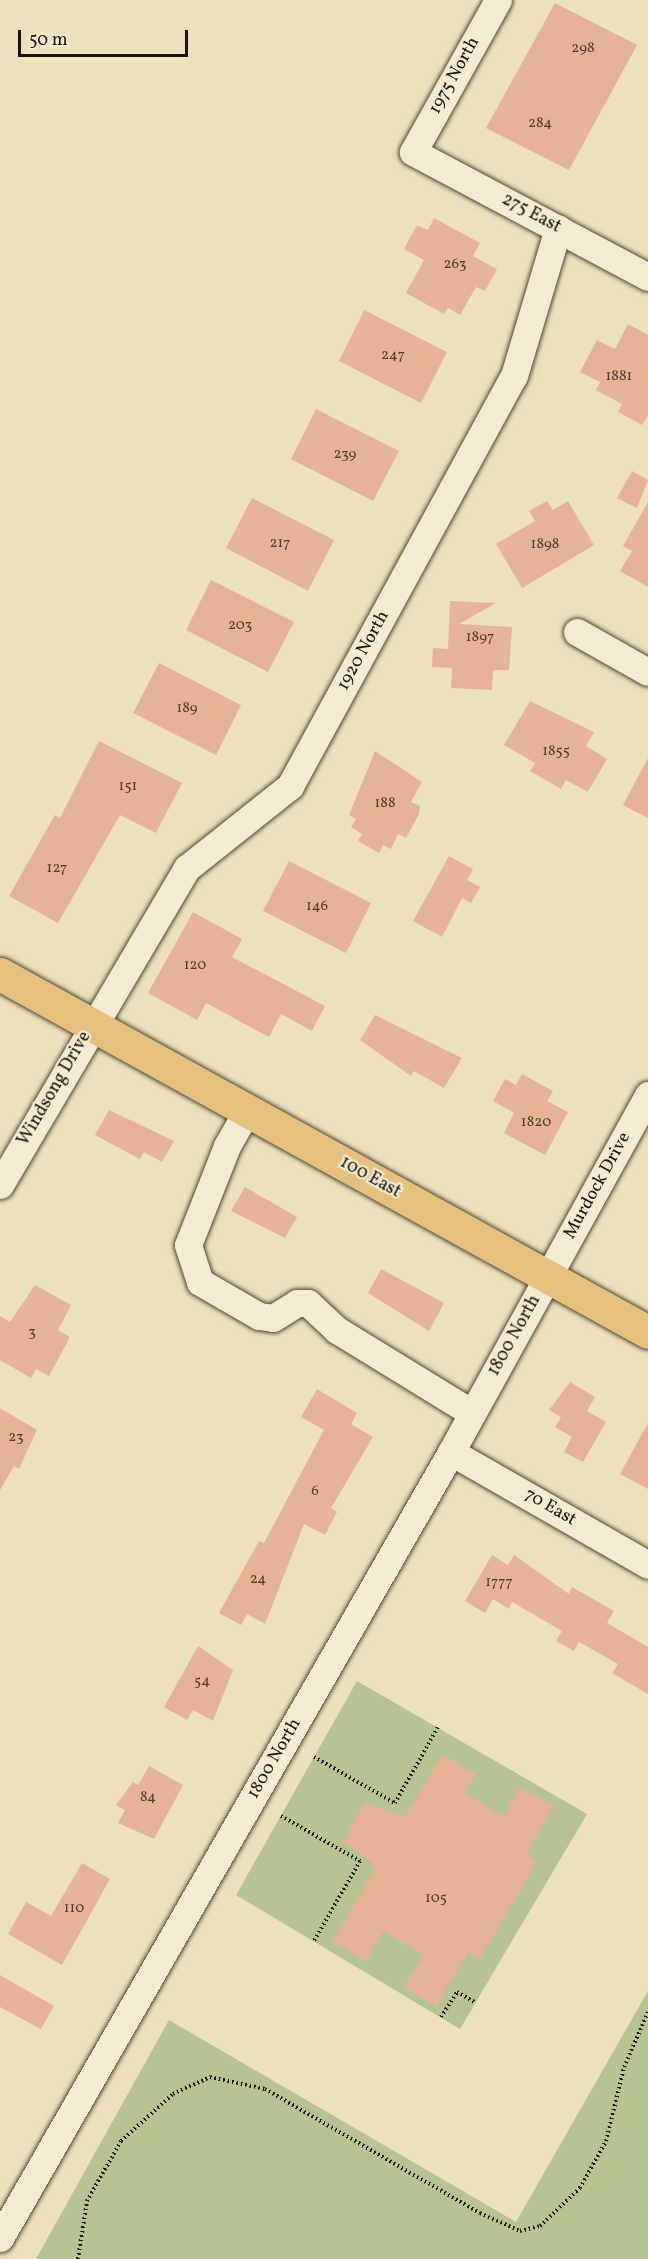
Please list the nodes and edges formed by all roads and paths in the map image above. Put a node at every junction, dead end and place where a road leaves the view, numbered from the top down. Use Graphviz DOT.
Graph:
graph roads {
  1 [pos="498,0"];
  2 [pos="412,152"];
  3 [pos="558,228"];
  4 [pos="648,277"];
  5 [pos="577,632"];
  6 [pos="648,672"];
  7 [pos="0,974"];
  8 [pos="91,1024"];
  9 [pos="648,1095"];
  10 [pos="248,1109"];
  11 [pos="0,1185"];
  12 [pos="548,1277"];
  13 [pos="648,1332"];
  14 [pos="472,1413"];
  15 [pos="451,1452"];
  16 [pos="648,1565"];
  17 [pos="438,1727"];
  18 [pos="314,1757"];
  19 [pos="281,1816"];
  20 [pos="314,1941"];
  21 [pos="476,2003"];
  22 [pos="648,2012"];
  23 [pos="441,2017"];
  24 [pos="0,2238"];
  25 [pos="78,2259"];
  1 -- 2 [label="street, 1975 North"];
  2 -- 3 [label="street, 275 East"];
  3 -- 4 [label="street, 275 East"];
  3 -- 8 [label="street, 1920 North"];
  5 -- 6 [label="street"];
  7 -- 8 [label="main road, 100 East"];
  8 -- 10 [label="main road, 100 East"];
  8 -- 11 [label="street, Windsong Drive"];
  9 -- 12 [label="street, Murdock Drive"];
  10 -- 12 [label="main road, 100 East"];
  10 -- 14 [label="street"];
  12 -- 13 [label="main road, 100 East"];
  12 -- 14 [label="street, 1800 North"];
  14 -- 15 [label="street, 1800 North"];
  15 -- 16 [label="street, 70 East"];
  15 -- 24 [label="street, 1800 North"];
  17 -- 18 [label="path"];
  19 -- 20 [label="path"];
  21 -- 23 [label="path"];
  22 -- 25 [label="path"];
}
